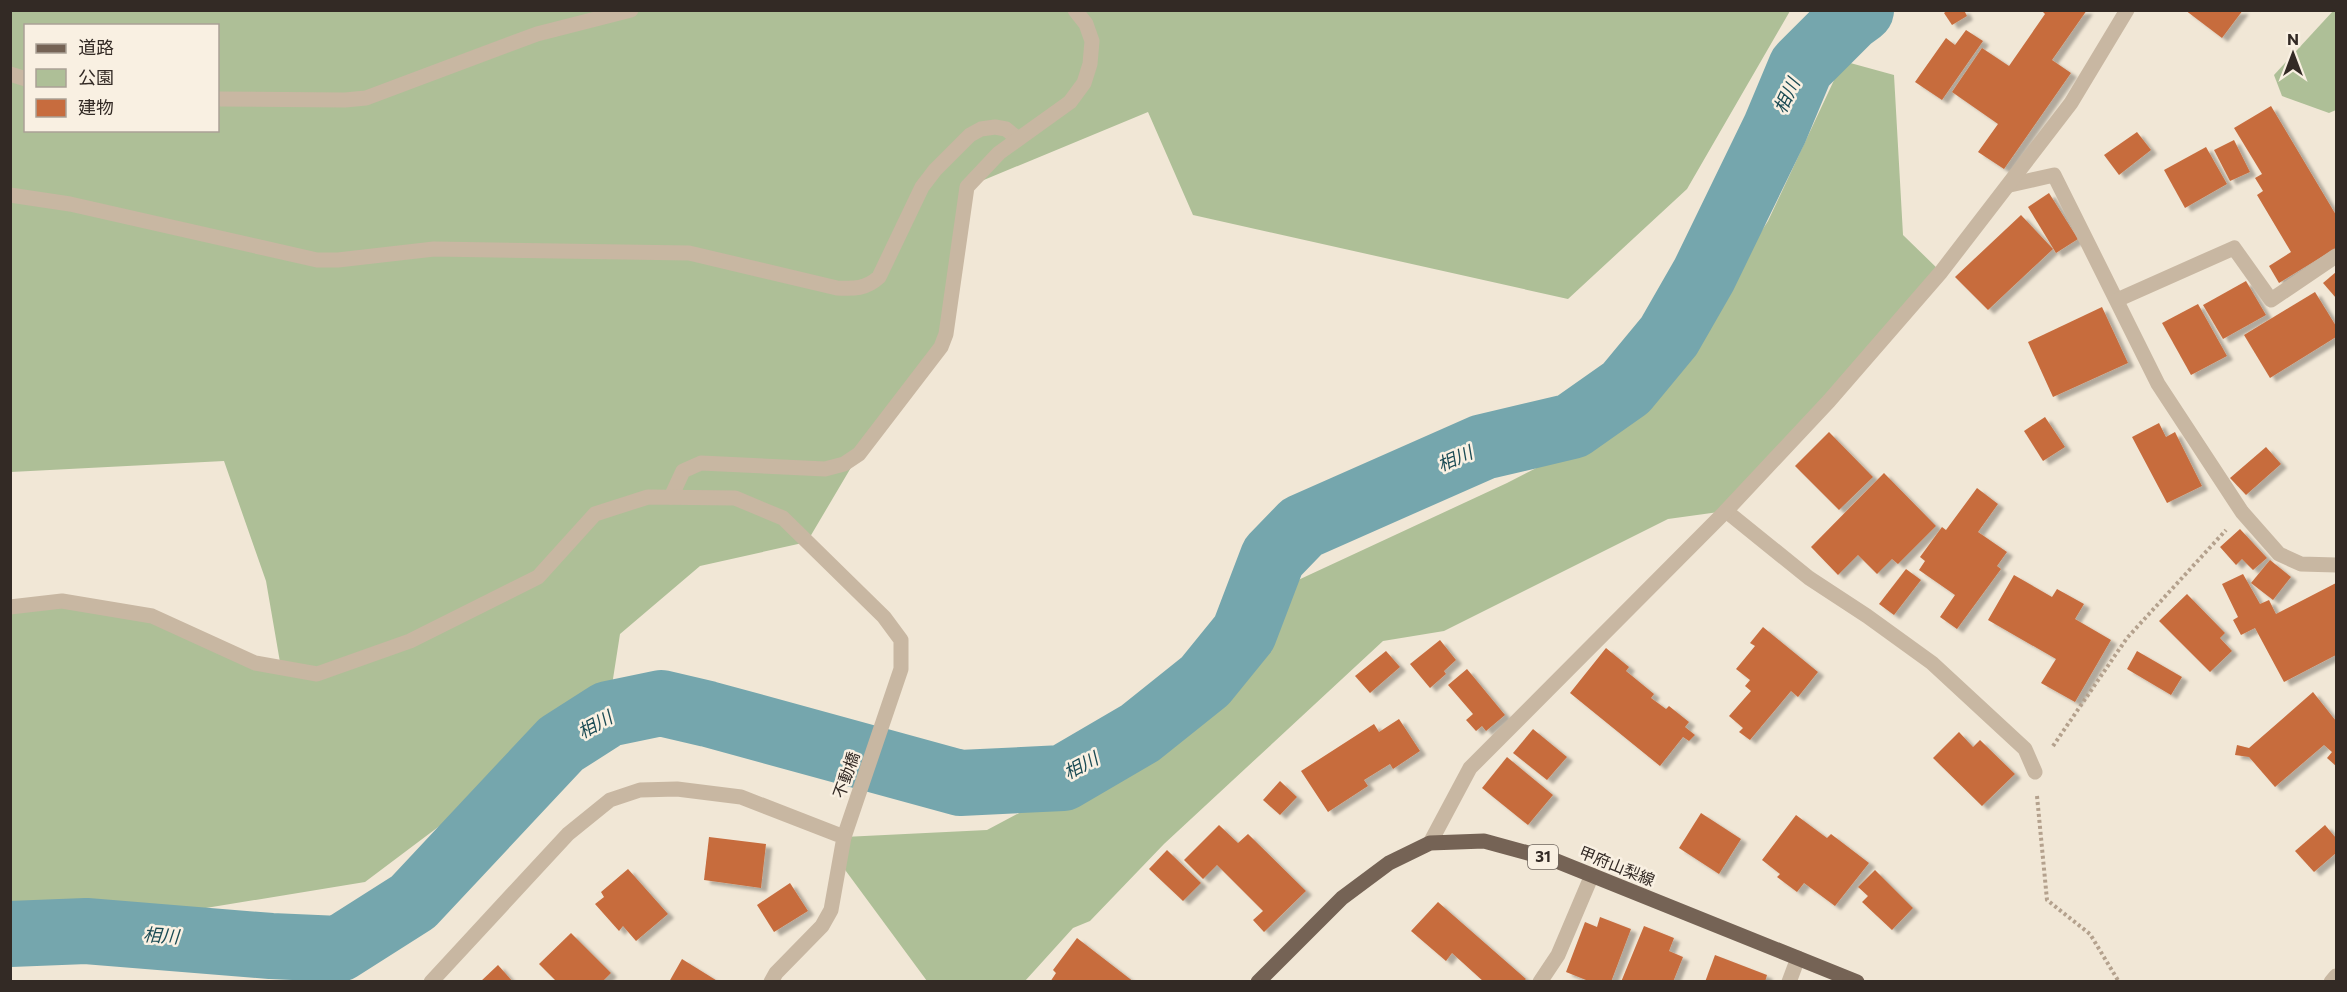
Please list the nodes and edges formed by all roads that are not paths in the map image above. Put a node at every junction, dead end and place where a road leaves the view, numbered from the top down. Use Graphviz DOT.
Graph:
graph roads {
  1 [pos="631,10"];
  2 [pos="1075,10"];
  3 [pos="2127,10"];
  4 [pos="219,99"];
  5 [pos="1018,140"];
  6 [pos="2010,185"];
  7 [pos="10,195"];
  8 [pos="2337,255"];
  9 [pos="2117,300"];
  10 [pos="670,497"];
  11 [pos="1726,511"];
  12 [pos="2337,565"];
  13 [pos="10,608"];
  14 [pos="2035,772"];
  15 [pos="844,837"];
  16 [pos="1430,843"];
  17 [pos="1592,875"];
  18 [pos="1798,958"];
  19 [pos="2337,976"];
  20 [pos="431,981"];
  21 [pos="771,981"];
  22 [pos="1258,981"];
  23 [pos="1540,981"];
  24 [pos="1789,981"];
  25 [pos="1857,981"];
  26 [pos="2331,981"];
  1 -- 4 [label="street"];
  2 -- 5 [label="street"];
  3 -- 6 [label="street"];
  5 -- 7 [label="street"];
  5 -- 10 [label="street"];
  6 -- 9 [label="street"];
  6 -- 11 [label="street"];
  8 -- 9 [label="street"];
  9 -- 12 [label="street"];
  10 -- 13 [label="street, 不動橋"];
  10 -- 15 [label="street, 不動橋"];
  11 -- 14 [label="street"];
  11 -- 16 [label="street"];
  15 -- 20 [label="street"];
  15 -- 21 [label="street, 不動橋"];
  16 -- 17 [label="main road, 甲府山梨線 / 31"];
  16 -- 22 [label="main road, 甲府山梨線 / 31"];
  17 -- 18 [label="main road, 甲府山梨線 / 31"];
  17 -- 23 [label="street"];
  18 -- 24 [label="street"];
  18 -- 25 [label="main road, 甲府山梨線 / 31"];
  19 -- 26 [label="street"];
}
